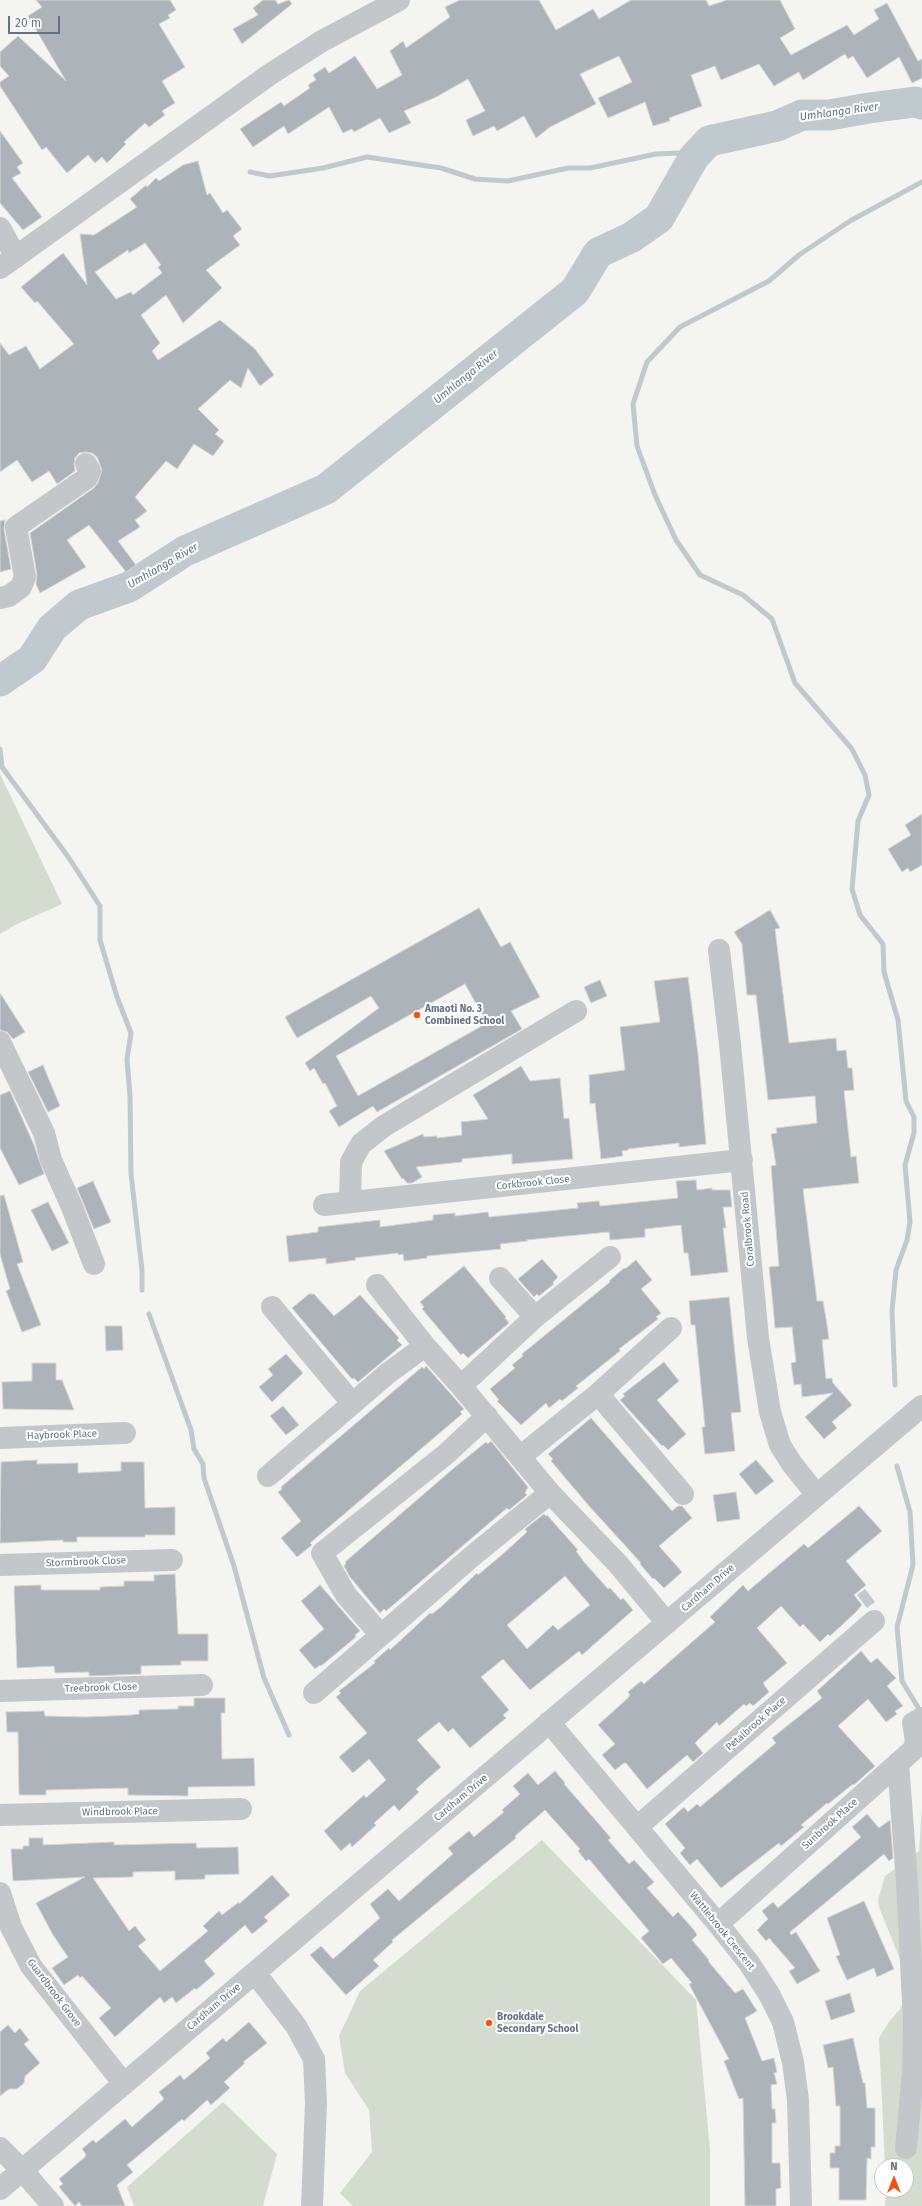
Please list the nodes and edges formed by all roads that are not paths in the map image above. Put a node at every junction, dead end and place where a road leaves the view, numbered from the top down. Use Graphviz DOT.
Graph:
graph roads {
  1 [pos="399,0"];
  2 [pos="0,228"];
  3 [pos="8,263"];
  4 [pos="86,464"];
  5 [pos="0,598"];
  6 [pos="719,950"];
  7 [pos="576,1011"];
  8 [pos="0,1042"];
  9 [pos="742,1160"];
  10 [pos="350,1202"];
  11 [pos="324,1204"];
  12 [pos="610,1257"];
  13 [pos="94,1264"];
  14 [pos="500,1278"];
  15 [pos="377,1285"];
  16 [pos="272,1307"];
  17 [pos="535,1317"];
  18 [pos="671,1328"];
  19 [pos="425,1346"];
  20 [pos="461,1386"];
  21 [pos="598,1394"];
  22 [pos="352,1403"];
  23 [pos="922,1406"];
  24 [pos="487,1416"];
  25 [pos="124,1433"];
  26 [pos="0,1438"];
  27 [pos="521,1456"];
  28 [pos="268,1476"];
  29 [pos="550,1493"];
  30 [pos="683,1494"];
  31 [pos="816,1494"];
  32 [pos="172,1560"];
  33 [pos="0,1565"];
  34 [pos="874,1621"];
  35 [pos="667,1623"];
  36 [pos="381,1635"];
  37 [pos="202,1685"];
  38 [pos="0,1691"];
  39 [pos="314,1693"];
  40 [pos="922,1718"];
  41 [pos="550,1722"];
  42 [pos="898,1764"];
  43 [pos="241,1809"];
  44 [pos="0,1815"];
  45 [pos="637,1827"];
  46 [pos="0,1893"];
  47 [pos="718,1924"];
  48 [pos="255,1973"];
  49 [pos="124,2084"];
  50 [pos="0,2148"];
  51 [pos="906,2148"];
  52 [pos="22,2170"];
  53 [pos="0,2189"];
  54 [pos="53,2206"];
  55 [pos="312,2206"];
  56 [pos="801,2206"];
  1 -- 3 [label="street"];
  2 -- 3 [label="street"];
  4 -- 5 [label="street"];
  6 -- 9 [label="street, Coralbrook Road"];
  7 -- 10 [label="street"];
  8 -- 13 [label="street"];
  9 -- 10 [label="street, Corkbrook Close"];
  9 -- 31 [label="street, Coralbrook Road"];
  10 -- 11 [label="street, Corkbrook Close"];
  12 -- 17 [label="street"];
  14 -- 17 [label="street"];
  15 -- 19 [label="street"];
  16 -- 22 [label="street"];
  17 -- 20 [label="street"];
  18 -- 21 [label="street"];
  19 -- 20 [label="street"];
  19 -- 22 [label="street"];
  20 -- 24 [label="street"];
  21 -- 27 [label="street"];
  21 -- 30 [label="street"];
  22 -- 28 [label="street"];
  23 -- 31 [label="street, Cardham Drive"];
  24 -- 27 [label="street"];
  24 -- 36 [label="street"];
  25 -- 26 [label="street, Haybrook Place"];
  27 -- 29 [label="street"];
  29 -- 35 [label="street"];
  29 -- 36 [label="street"];
  31 -- 35 [label="street, Cardham Drive"];
  32 -- 33 [label="street, Stormbrook Close"];
  34 -- 45 [label="street, Petalbrook Place"];
  35 -- 41 [label="street, Cardham Drive"];
  36 -- 39 [label="street"];
  37 -- 38 [label="street, Treebrook Close"];
  40 -- 42 [label="street, Sunbrook Place"];
  41 -- 45 [label="street, Wattlebrook Crescent"];
  41 -- 48 [label="street, Cardham Drive"];
  42 -- 47 [label="street, Sunbrook Place"];
  42 -- 51 [label="street"];
  43 -- 44 [label="street, Windbrook Place"];
  45 -- 47 [label="street, Wattlebrook Crescent"];
  46 -- 49 [label="street, Guardbrook Grove"];
  47 -- 56 [label="street, Wattlebrook Crescent"];
  48 -- 49 [label="street, Cardham Drive"];
  48 -- 55 [label="street"];
  49 -- 52 [label="street, Cardham Drive"];
  50 -- 52 [label="street"];
  52 -- 53 [label="street, Cardham Drive"];
  52 -- 54 [label="street"];
}
